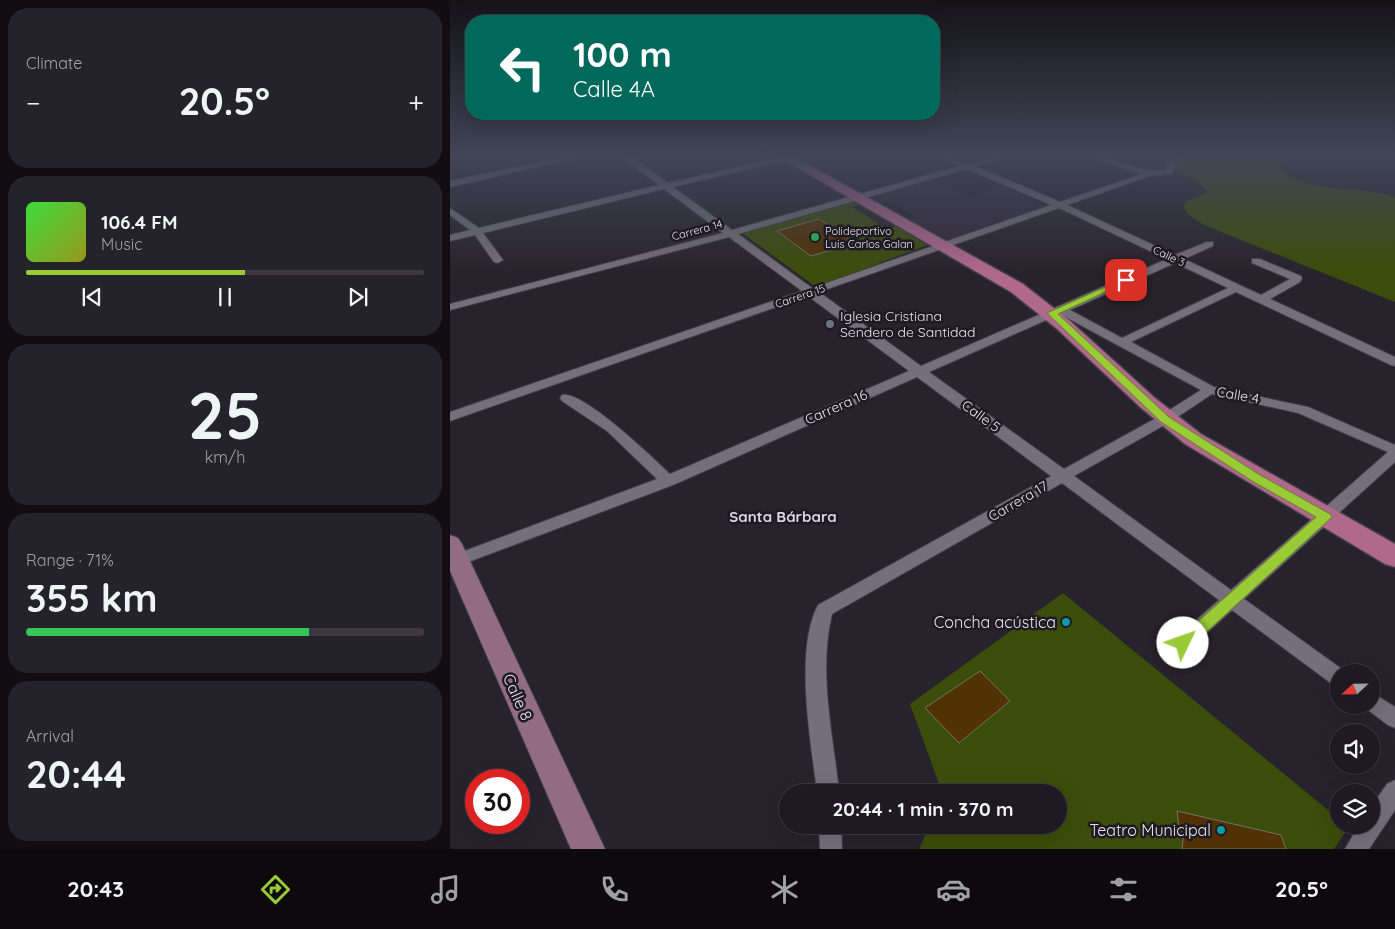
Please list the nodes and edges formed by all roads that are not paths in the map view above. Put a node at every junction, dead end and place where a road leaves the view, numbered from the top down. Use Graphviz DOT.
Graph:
graph roads {
  1 [pos="631,195"];
  2 [pos="679,195"];
  3 [pos="853,195"];
  4 [pos="870,195"];
  5 [pos="1034,195"];
  6 [pos="1088,195"];
  7 [pos="859,198"];
  8 [pos="1058,205"];
  9 [pos="450,211"];
  10 [pos="477,231"];
  11 [pos="732,233"];
  12 [pos="450,238"];
  13 [pos="1210,244"];
  14 [pos="944,245"];
  15 [pos="1174,258"];
  16 [pos="498,260"];
  17 [pos="1256,261"];
  18 [pos="1236,288"];
  19 [pos="812,291"];
  20 [pos="1260,300"];
  21 [pos="450,307"];
  22 [pos="1057,311"];
  23 [pos="1122,342"];
  24 [pos="1395,362"];
  25 [pos="919,370"];
  26 [pos="1210,390"];
  27 [pos="566,398"];
  28 [pos="450,417"];
  29 [pos="1165,419"];
  30 [pos="1395,450"];
  31 [pos="1395,454"];
  32 [pos="1063,475"];
  33 [pos="668,481"];
  34 [pos="1325,517"];
  35 [pos="454,552"];
  36 [pos="1395,557"];
  37 [pos="1232,600"];
  38 [pos="1183,643"];
  39 [pos="1330,671"];
  40 [pos="1380,708"];
  41 [pos="1395,719"];
  42 [pos="827,784"];
  43 [pos="1395,790"];
  44 [pos="830,834"];
  45 [pos="588,849"];
  46 [pos="831,849"];
  47 [pos="1356,849"];
  1 -- 10 [label="street"];
  2 -- 11 [label="street, Calle 5"];
  3 -- 7 [label="main road, Calle 4"];
  4 -- 7 [label="street, Carrera 14"];
  5 -- 8 [label="street, Calle 3"];
  6 -- 8 [label="street, Carrera 15"];
  7 -- 11 [label="street, Carrera 14"];
  7 -- 14 [label="main road, Calle 4"];
  8 -- 14 [label="street, Carrera 15"];
  8 -- 15 [label="street, Calle 3"];
  9 -- 10 [label="street"];
  10 -- 12 [label="street"];
  10 -- 16 [label="street"];
  11 -- 19 [label="street, Calle 5"];
  11 -- 21 [label="street, Carrera 14"];
  13 -- 15 [label="street, Carrera 16"];
  14 -- 19 [label="street, Carrera 15"];
  14 -- 22 [label="main road, Calle 4"];
  15 -- 18 [label="street, Calle 3"];
  15 -- 22 [label="street, Carrera 16"];
  17 -- 20 [label="street"];
  18 -- 20 [label="street, Calle 3"];
  18 -- 23 [label="street"];
  19 -- 25 [label="street, Calle 5"];
  19 -- 28 [label="street, Carrera 15"];
  20 -- 24 [label="street, Calle 3"];
  22 -- 23 [label="street, Calle 4"];
  22 -- 25 [label="street, Carrera 16"];
  22 -- 29 [label="main road"];
  23 -- 26 [label="street, Calle 4"];
  25 -- 32 [label="street, Calle 5"];
  25 -- 33 [label="street, Carrera 16"];
  26 -- 29 [label="street, Carrera 17"];
  26 -- 30 [label="street, Calle 4"];
  27 -- 33 [label="street"];
  29 -- 32 [label="street, Carrera 17"];
  29 -- 34 [label="main road"];
  31 -- 34 [label="street"];
  32 -- 37 [label="street, Calle 5"];
  32 -- 42 [label="street, Carrera 17"];
  33 -- 35 [label="street, Carrera 16"];
  34 -- 36 [label="main road"];
  34 -- 37 [label="street"];
  35 -- 45 [label="main road, Calle 8"];
  37 -- 38 [label="street"];
  37 -- 39 [label="street, Calle 5"];
  40 -- 41 [label="street"];
  43 -- 47 [label="street"];
  44 -- 46 [label="street"];
}
